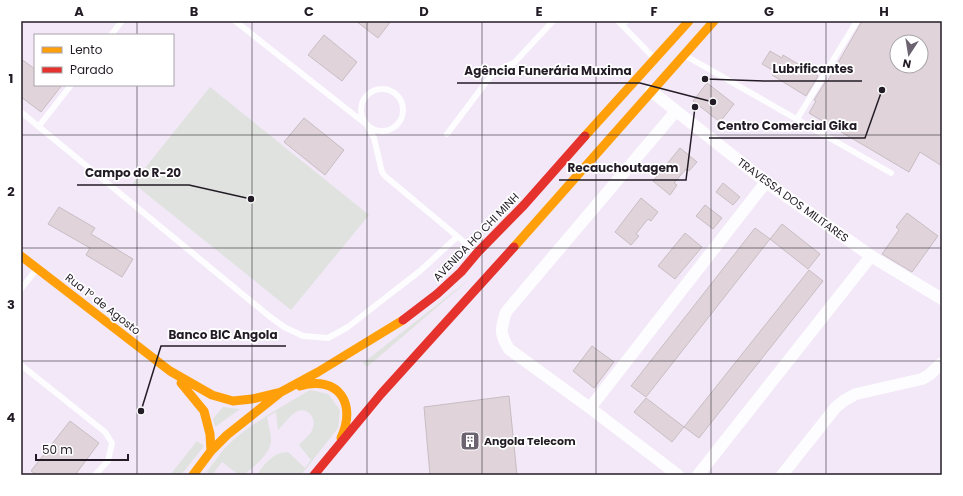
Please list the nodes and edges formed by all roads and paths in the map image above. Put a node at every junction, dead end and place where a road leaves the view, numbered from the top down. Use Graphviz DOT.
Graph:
graph roads {
  1 [pos="122,21"];
  2 [pos="234,21"];
  3 [pos="553,21"];
  4 [pos="689,21"];
  5 [pos="714,21"];
  6 [pos="856,21"];
  7 [pos="622,22"];
  8 [pos="112,34"];
  9 [pos="684,55"];
  10 [pos="655,60"];
  11 [pos="70,86"];
  12 [pos="651,90"];
  13 [pos="676,111"];
  14 [pos="21,112"];
  15 [pos="797,120"];
  16 [pos="368,125"];
  17 [pos="39,126"];
  18 [pos="447,134"];
  19 [pos="892,173"];
  20 [pos="766,182"];
  21 [pos="457,237"];
  22 [pos="477,254"];
  23 [pos="21,256"];
  24 [pos="870,256"];
  25 [pos="37,269"];
  26 [pos="21,289"];
  27 [pos="942,299"];
  28 [pos="942,364"];
  29 [pos="21,365"];
  30 [pos="170,372"];
  31 [pos="281,392"];
  32 [pos="590,408"];
  33 [pos="336,448"];
  34 [pos="211,451"];
  35 [pos="95,475"];
  36 [pos="192,475"];
  37 [pos="314,475"];
  38 [pos="678,475"];
  39 [pos="698,475"];
  40 [pos="782,475"];
  1 -- 8 [label="lane"];
  2 -- 16 [label="lane"];
  3 -- 18 [label="lane"];
  4 -- 10 [label="main road, AVENIDA HO CHI MINH"];
  5 -- 9 [label="main road"];
  6 -- 15 [label="lane"];
  7 -- 10 [label="lane"];
  9 -- 12 [label="main road"];
  9 -- 15 [label="lane"];
  10 -- 22 [label="main road, AVENIDA HO CHI MINH"];
  11 -- 17 [label="lane"];
  12 -- 13 [label="street, TRAVESSA DOS MILITARES"];
  12 -- 33 [label="main road"];
  13 -- 20 [label="street, TRAVESSA DOS MILITARES"];
  13 -- 32 [label="street"];
  14 -- 17 [label="lane"];
  15 -- 19 [label="lane"];
  16 -- 16 [label="lane"];
  16 -- 21 [label="lane"];
  17 -- 21 [label="lane"];
  20 -- 24 [label="street, TRAVESSA DOS MILITARES"];
  20 -- 32 [label="street"];
  21 -- 22 [label="lane"];
  22 -- 31 [label="main road, AVENIDA HO CHI MINH"];
  23 -- 25 [label="main road, Rua 1º de Agosto"];
  24 -- 27 [label="street, TRAVESSA DOS MILITARES"];
  24 -- 39 [label="street"];
  25 -- 26 [label="lane"];
  25 -- 30 [label="main road, Rua 1º de Agosto"];
  28 -- 40 [label="street"];
  29 -- 35 [label="lane"];
  30 -- 31 [label="main road"];
  30 -- 34 [label="main road"];
  31 -- 33 [label="main road"];
  31 -- 34 [label="main road, AVENIDA HO CHI MINH"];
  32 -- 38 [label="street"];
  33 -- 37 [label="main road"];
  34 -- 36 [label="main road, AVENIDA HO CHI MINH"];
}
